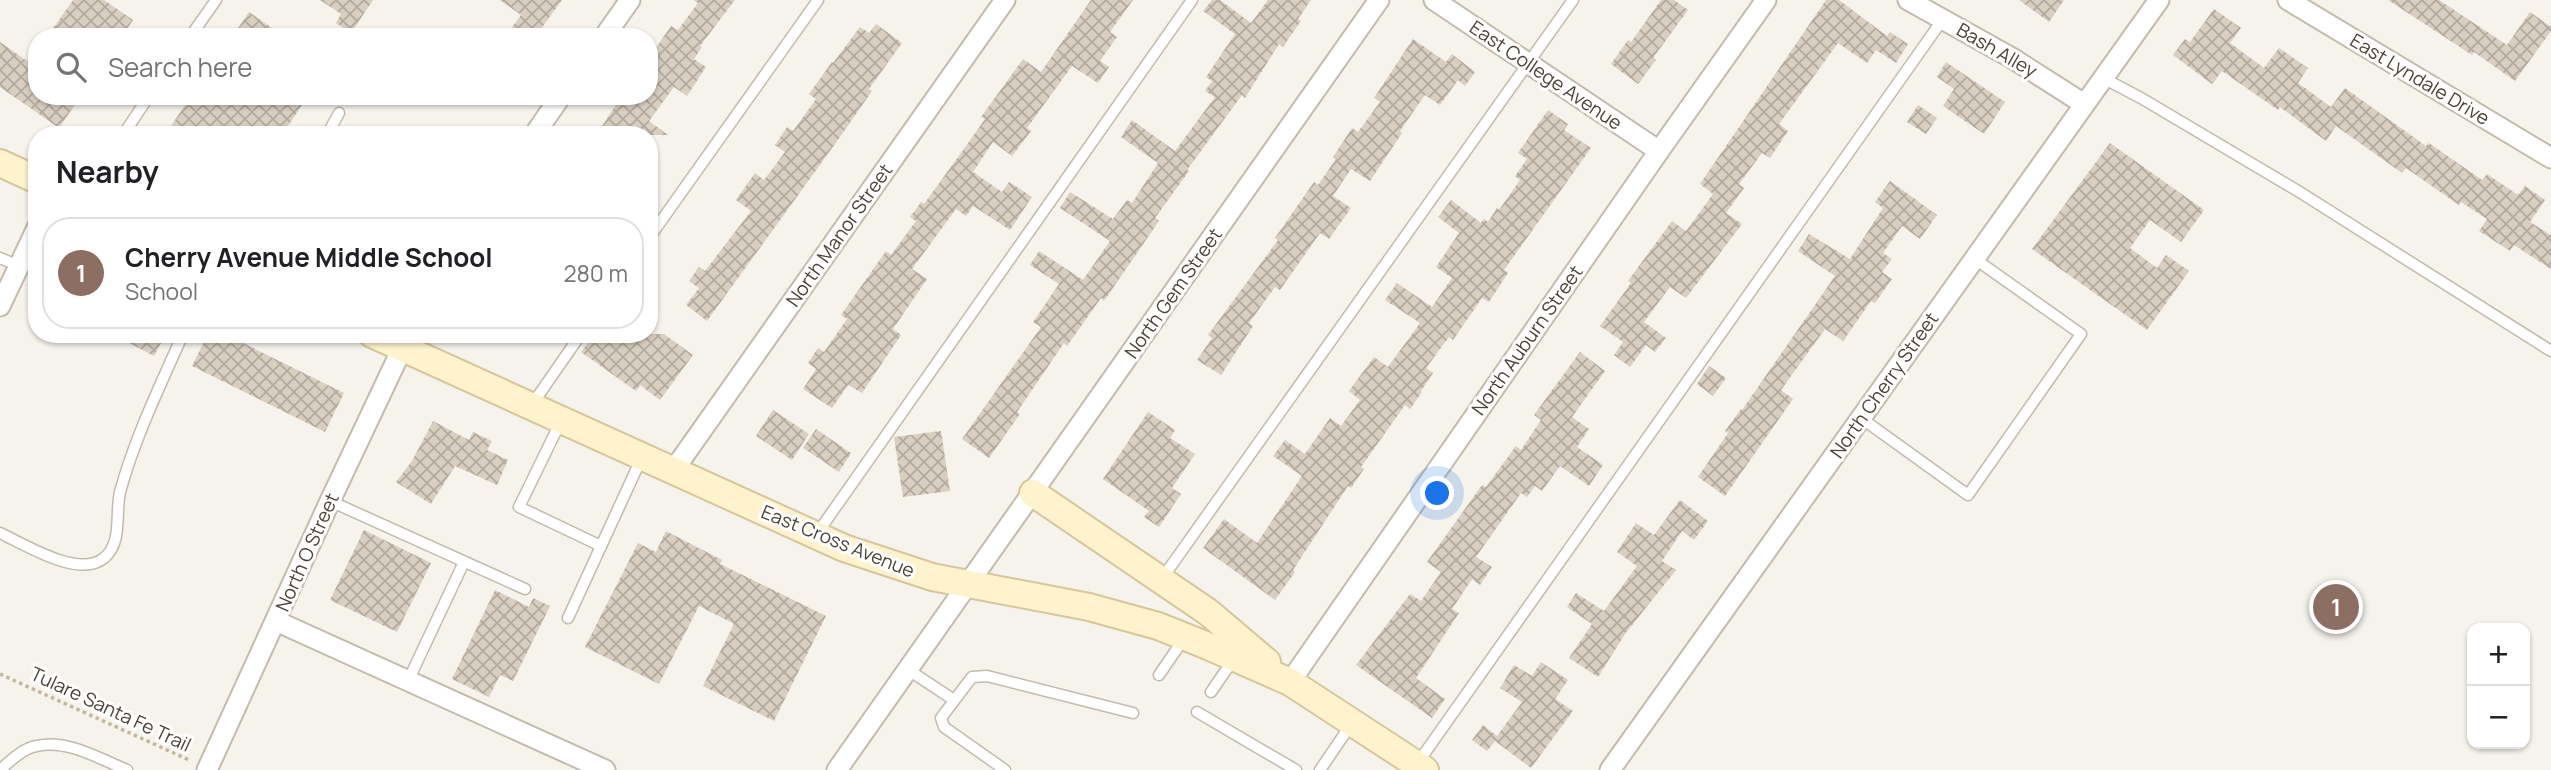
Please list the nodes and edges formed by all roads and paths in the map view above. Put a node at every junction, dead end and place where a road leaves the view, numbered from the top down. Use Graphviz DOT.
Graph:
graph roads {
  1 [pos="216,0"];
  2 [pos="630,0"];
  3 [pos="818,0"];
  4 [pos="1005,0"];
  5 [pos="1192,0"];
  6 [pos="1379,0"];
  7 [pos="1434,0"];
  8 [pos="1573,0"];
  9 [pos="1766,0"];
  10 [pos="1908,0"];
  11 [pos="2159,0"];
  12 [pos="2288,0"];
  13 [pos="1943,19"];
  14 [pos="196,28"];
  15 [pos="610,28"];
  16 [pos="1528,63"];
  17 [pos="2103,78"];
  18 [pos="2084,104"];
  19 [pos="143,105"];
  20 [pos="555,105"];
  21 [pos="339,113"];
  22 [pos="129,126"];
  23 [pos="332,126"];
  24 [pos="540,126"];
  25 [pos="1659,151"];
  26 [pos="2551,158"];
  27 [pos="0,163"];
  28 [pos="28,176"];
  29 [pos="658,226"];
  30 [pos="28,247"];
  31 [pos="0,258"];
  32 [pos="1975,259"];
  33 [pos="19,266"];
  34 [pos="0,306"];
  35 [pos="179,343"];
  36 [pos="405,343"];
  37 [pos="410,343"];
  38 [pos="575,343"];
  39 [pos="2551,351"];
  40 [pos="530,406"];
  41 [pos="1861,418"];
  42 [pos="561,420"];
  43 [pos="642,457"];
  44 [pos="673,471"];
  45 [pos="1033,493"];
  46 [pos="330,501"];
  47 [pos="0,533"];
  48 [pos="816,536"];
  49 [pos="601,546"];
  50 [pos="464,562"];
  51 [pos="1161,580"];
  52 [pos="965,585"];
  53 [pos="525,589"];
  54 [pos="568,618"];
  55 [pos="276,621"];
  56 [pos="1185,637"];
  57 [pos="1235,657"];
  58 [pos="907,669"];
  59 [pos="0,674"];
  60 [pos="1159,675"];
  61 [pos="408,681"];
  62 [pos="1290,681"];
  63 [pos="1211,692"];
  64 [pos="954,700"];
  65 [pos="1197,712"];
  66 [pos="1133,713"];
  67 [pos="1353,722"];
  68 [pos="1421,767"];
  69 [pos="207,769"];
  70 [pos="0,770"];
  71 [pos="127,770"];
  72 [pos="605,770"];
  73 [pos="837,770"];
  74 [pos="1005,770"];
  75 [pos="1296,770"];
  76 [pos="1320,770"];
  77 [pos="1610,770"];
  1 -- 14 [label="lane"];
  2 -- 15 [label="street"];
  3 -- 29 [label="lane"];
  4 -- 44 [label="street, North Manor Street"];
  5 -- 48 [label="lane"];
  6 -- 45 [label="street, North Gem Street"];
  7 -- 16 [label="street, East College Avenue"];
  8 -- 16 [label="lane"];
  9 -- 25 [label="street, North Auburn Street"];
  10 -- 13 [label="street, Bash Alley"];
  11 -- 17 [label="street, North Cherry Street"];
  12 -- 26 [label="street, East Lyndale Drive"];
  13 -- 18 [label="street, Bash Alley"];
  13 -- 68 [label="lane"];
  16 -- 25 [label="street, East College Avenue"];
  16 -- 51 [label="lane"];
  17 -- 18 [label="street, North Cherry Street"];
  17 -- 39 [label="lane"];
  18 -- 32 [label="street, North Cherry Street"];
  19 -- 22 [label="lane"];
  20 -- 24 [label="street"];
  21 -- 23 [label="lane"];
  25 -- 62 [label="street, North Auburn Street"];
  27 -- 28 [label="street"];
  30 -- 33 [label="street"];
  31 -- 33 [label="lane"];
  32 -- 41 [label="street, North Cherry Street"];
  32 -- 41 [label="lane"];
  33 -- 34 [label="street"];
  35 -- 47 [label="lane"];
  36 -- 46 [label="street, North O Street"];
  37 -- 40 [label="street, East Cross Avenue"];
  38 -- 40 [label="lane"];
  40 -- 42 [label="street, East Cross Avenue"];
  41 -- 77 [label="street, North Cherry Street"];
  42 -- 43 [label="street, East Cross Avenue"];
  42 -- 49 [label="lane"];
  43 -- 44 [label="street, East Cross Avenue"];
  43 -- 49 [label="lane"];
  44 -- 48 [label="street, East Cross Avenue"];
  45 -- 51 [label="street"];
  45 -- 52 [label="street, North Gem Street"];
  46 -- 50 [label="lane"];
  46 -- 55 [label="street, North O Street"];
  48 -- 52 [label="street, East Cross Avenue"];
  49 -- 54 [label="lane"];
  50 -- 53 [label="lane"];
  50 -- 61 [label="lane"];
  51 -- 62 [label="street"];
  52 -- 56 [label="street, East Cross Avenue"];
  52 -- 58 [label="street, North Gem Street"];
  55 -- 61 [label="street"];
  55 -- 69 [label="street, North O Street"];
  56 -- 57 [label="street, East Cross Avenue"];
  56 -- 60 [label="lane"];
  57 -- 62 [label="street, East Cross Avenue"];
  57 -- 63 [label="lane"];
  58 -- 64 [label="lane"];
  58 -- 73 [label="street, North Gem Street"];
  59 -- 69 [label="path, Tulare Santa Fe Trail"];
  61 -- 72 [label="street"];
  62 -- 67 [label="street, East Cross Avenue"];
  64 -- 66 [label="lane"];
  64 -- 74 [label="lane"];
  65 -- 75 [label="lane"];
  67 -- 68 [label="street, East Cross Avenue"];
  67 -- 76 [label="lane"];
  70 -- 71 [label="lane"];
}
